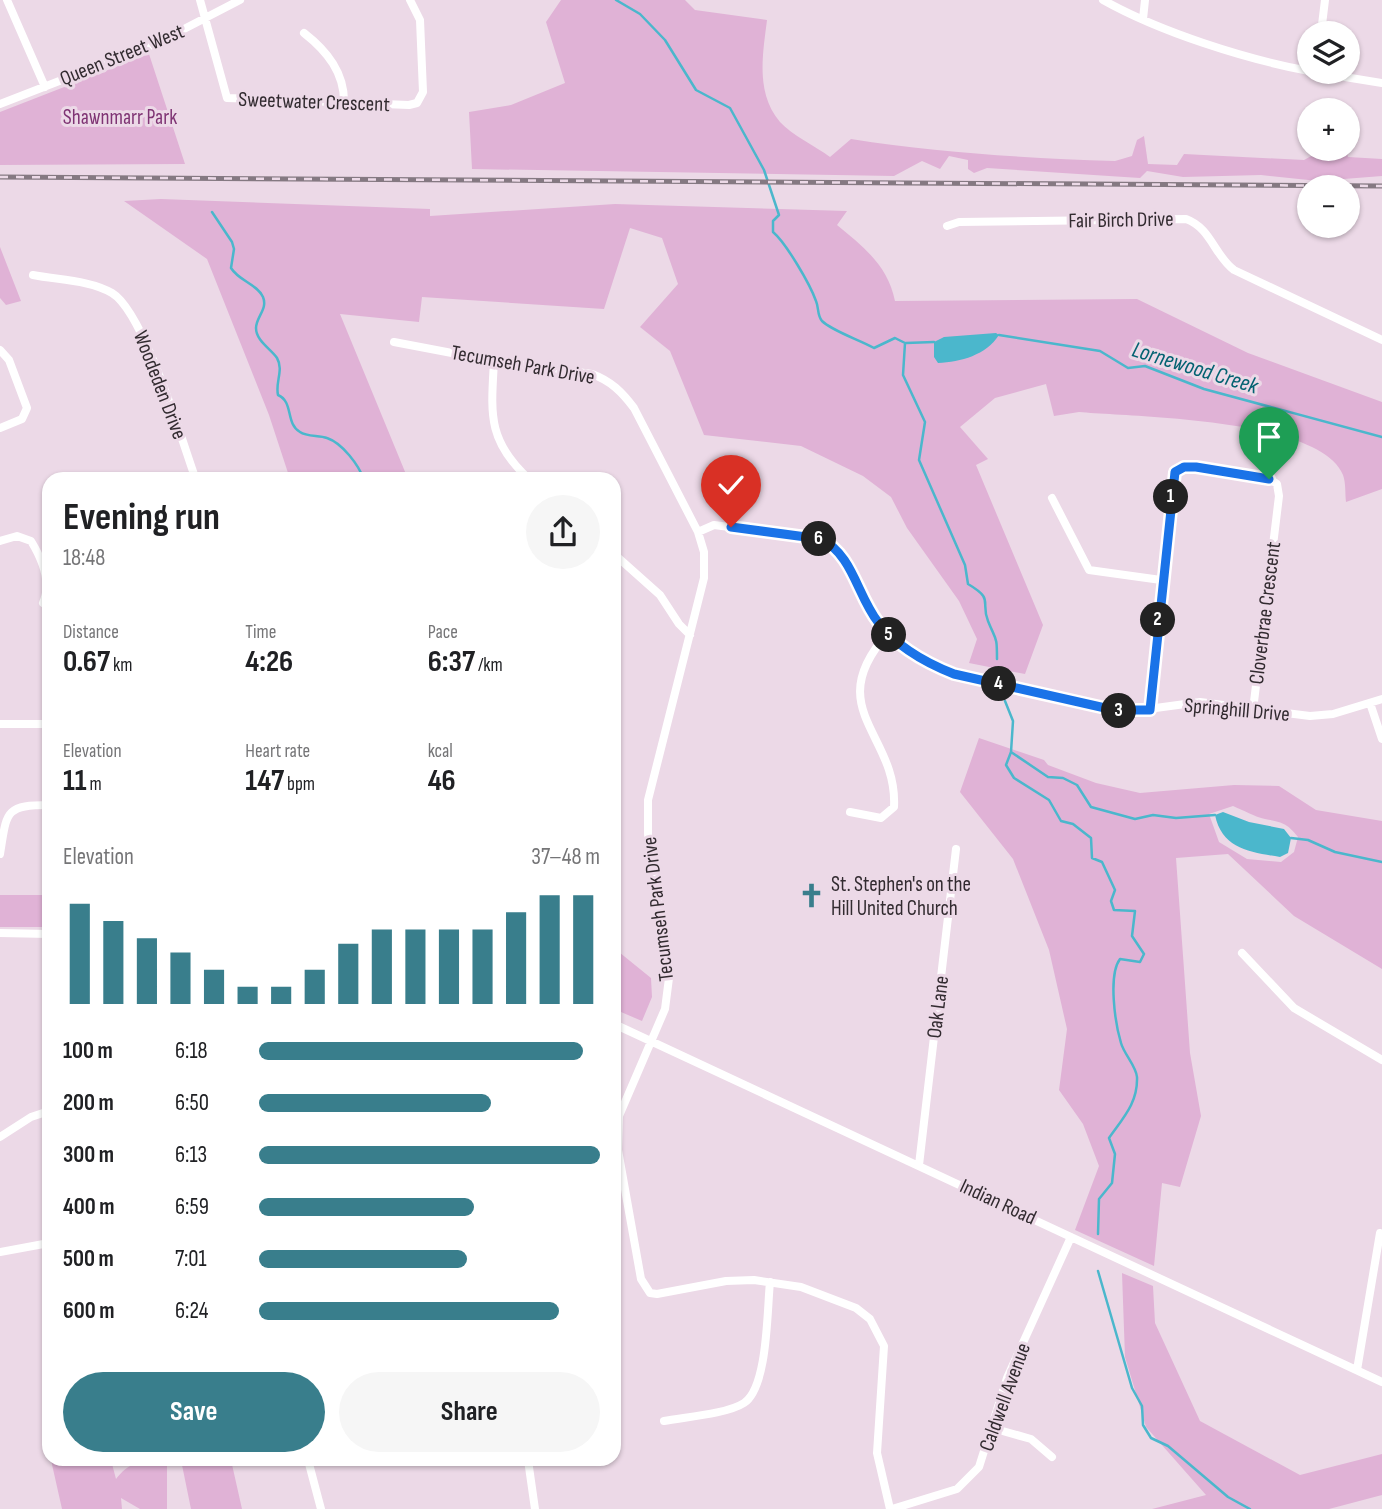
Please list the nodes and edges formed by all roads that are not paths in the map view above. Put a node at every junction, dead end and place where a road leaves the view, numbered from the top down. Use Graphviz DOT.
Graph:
graph roads {
  1 [pos="7,0"];
  2 [pos="200,0"];
  3 [pos="240,0"];
  4 [pos="410,0"];
  5 [pos="1103,0"];
  6 [pos="1146,0"];
  7 [pos="1325,0"];
  8 [pos="1143,19"];
  9 [pos="205,20"];
  10 [pos="1322,21"];
  11 [pos="304,33"];
  12 [pos="1297,68"];
  13 [pos="1360,79"];
  14 [pos="1382,83"];
  15 [pos="45,87"];
  16 [pos="0,104"];
  17 [pos="344,104"];
  18 [pos="947,226"];
  19 [pos="33,275"];
  20 [pos="1382,340"];
  21 [pos="394,342"];
  22 [pos="0,351"];
  23 [pos="494,360"];
  24 [pos="0,428"];
  25 [pos="193,472"];
  26 [pos="522,472"];
  27 [pos="1052,498"];
  28 [pos="698,532"];
  29 [pos="0,541"];
  30 [pos="621,560"];
  31 [pos="42,567"];
  32 [pos="1161,580"];
  33 [pos="888,633"];
  34 [pos="690,635"];
  35 [pos="1382,699"];
  36 [pos="1370,703"];
  37 [pos="1150,710"];
  38 [pos="1253,710"];
  39 [pos="0,724"];
  40 [pos="42,724"];
  41 [pos="1382,739"];
  42 [pos="42,805"];
  43 [pos="850,812"];
  44 [pos="956,849"];
  45 [pos="0,854"];
  46 [pos="0,933"];
  47 [pos="42,934"];
  48 [pos="1242,953"];
  49 [pos="621,1027"];
  50 [pos="653,1041"];
  51 [pos="1382,1060"];
  52 [pos="42,1113"];
  53 [pos="621,1114"];
  54 [pos="0,1137"];
  55 [pos="919,1165"];
  56 [pos="621,1167"];
  57 [pos="1380,1233"];
  58 [pos="1071,1237"];
  59 [pos="42,1244"];
  60 [pos="0,1252"];
  61 [pos="770,1282"];
  62 [pos="1357,1370"];
  63 [pos="1382,1381"];
  64 [pos="664,1421"];
  65 [pos="992,1428"];
  66 [pos="1052,1457"];
  67 [pos="310,1466"];
  68 [pos="529,1466"];
  69 [pos="321,1509"];
  70 [pos="536,1509"];
  71 [pos="891,1509"];
  1 -- 15 [label="street"];
  2 -- 9 [label="street"];
  3 -- 9 [label="street, Queen Street West"];
  4 -- 17 [label="street, Sweetwater Crescent"];
  5 -- 8 [label="street"];
  6 -- 8 [label="street"];
  7 -- 10 [label="street"];
  8 -- 12 [label="street"];
  9 -- 15 [label="street, Queen Street West"];
  9 -- 17 [label="street, Sweetwater Crescent"];
  11 -- 17 [label="street"];
  13 -- 14 [label="street"];
  15 -- 16 [label="street, Queen Street West"];
  18 -- 20 [label="street, Fair Birch Drive"];
  19 -- 25 [label="street, Woodeden Drive"];
  21 -- 23 [label="street, Tecumseh Park Drive"];
  22 -- 24 [label="street"];
  23 -- 26 [label="street"];
  23 -- 28 [label="street, Tecumseh Park Drive"];
  27 -- 32 [label="street"];
  28 -- 33 [label="street, Springhill Drive"];
  28 -- 34 [label="street, Tecumseh Park Drive"];
  29 -- 31 [label="street"];
  30 -- 34 [label="street"];
  32 -- 37 [label="street, Cloverbrae Crescent"];
  32 -- 38 [label="street, Cloverbrae Crescent"];
  33 -- 37 [label="street, Springhill Drive"];
  33 -- 43 [label="street"];
  34 -- 50 [label="street, Tecumseh Park Drive"];
  35 -- 36 [label="street, Springhill Drive"];
  36 -- 38 [label="street, Springhill Drive"];
  36 -- 41 [label="street"];
  37 -- 38 [label="street, Springhill Drive"];
  39 -- 40 [label="street"];
  42 -- 45 [label="street"];
  44 -- 55 [label="street, Oak Lane"];
  46 -- 47 [label="street"];
  48 -- 51 [label="street"];
  49 -- 50 [label="street, Indian Road"];
  50 -- 53 [label="street, Tecumseh Park Drive"];
  50 -- 55 [label="street, Indian Road"];
  52 -- 54 [label="street"];
  55 -- 58 [label="street, Indian Road"];
  56 -- 61 [label="street, Tecumseh Park Drive"];
  57 -- 62 [label="street"];
  58 -- 62 [label="street, Indian Road"];
  58 -- 65 [label="street, Caldwell Avenue"];
  59 -- 60 [label="street"];
  61 -- 64 [label="street"];
  61 -- 71 [label="street, Tecumseh Park Drive"];
  62 -- 63 [label="street, Indian Road"];
  65 -- 66 [label="street"];
  65 -- 71 [label="street, Caldwell Avenue"];
  67 -- 69 [label="street"];
  68 -- 70 [label="street"];
}
